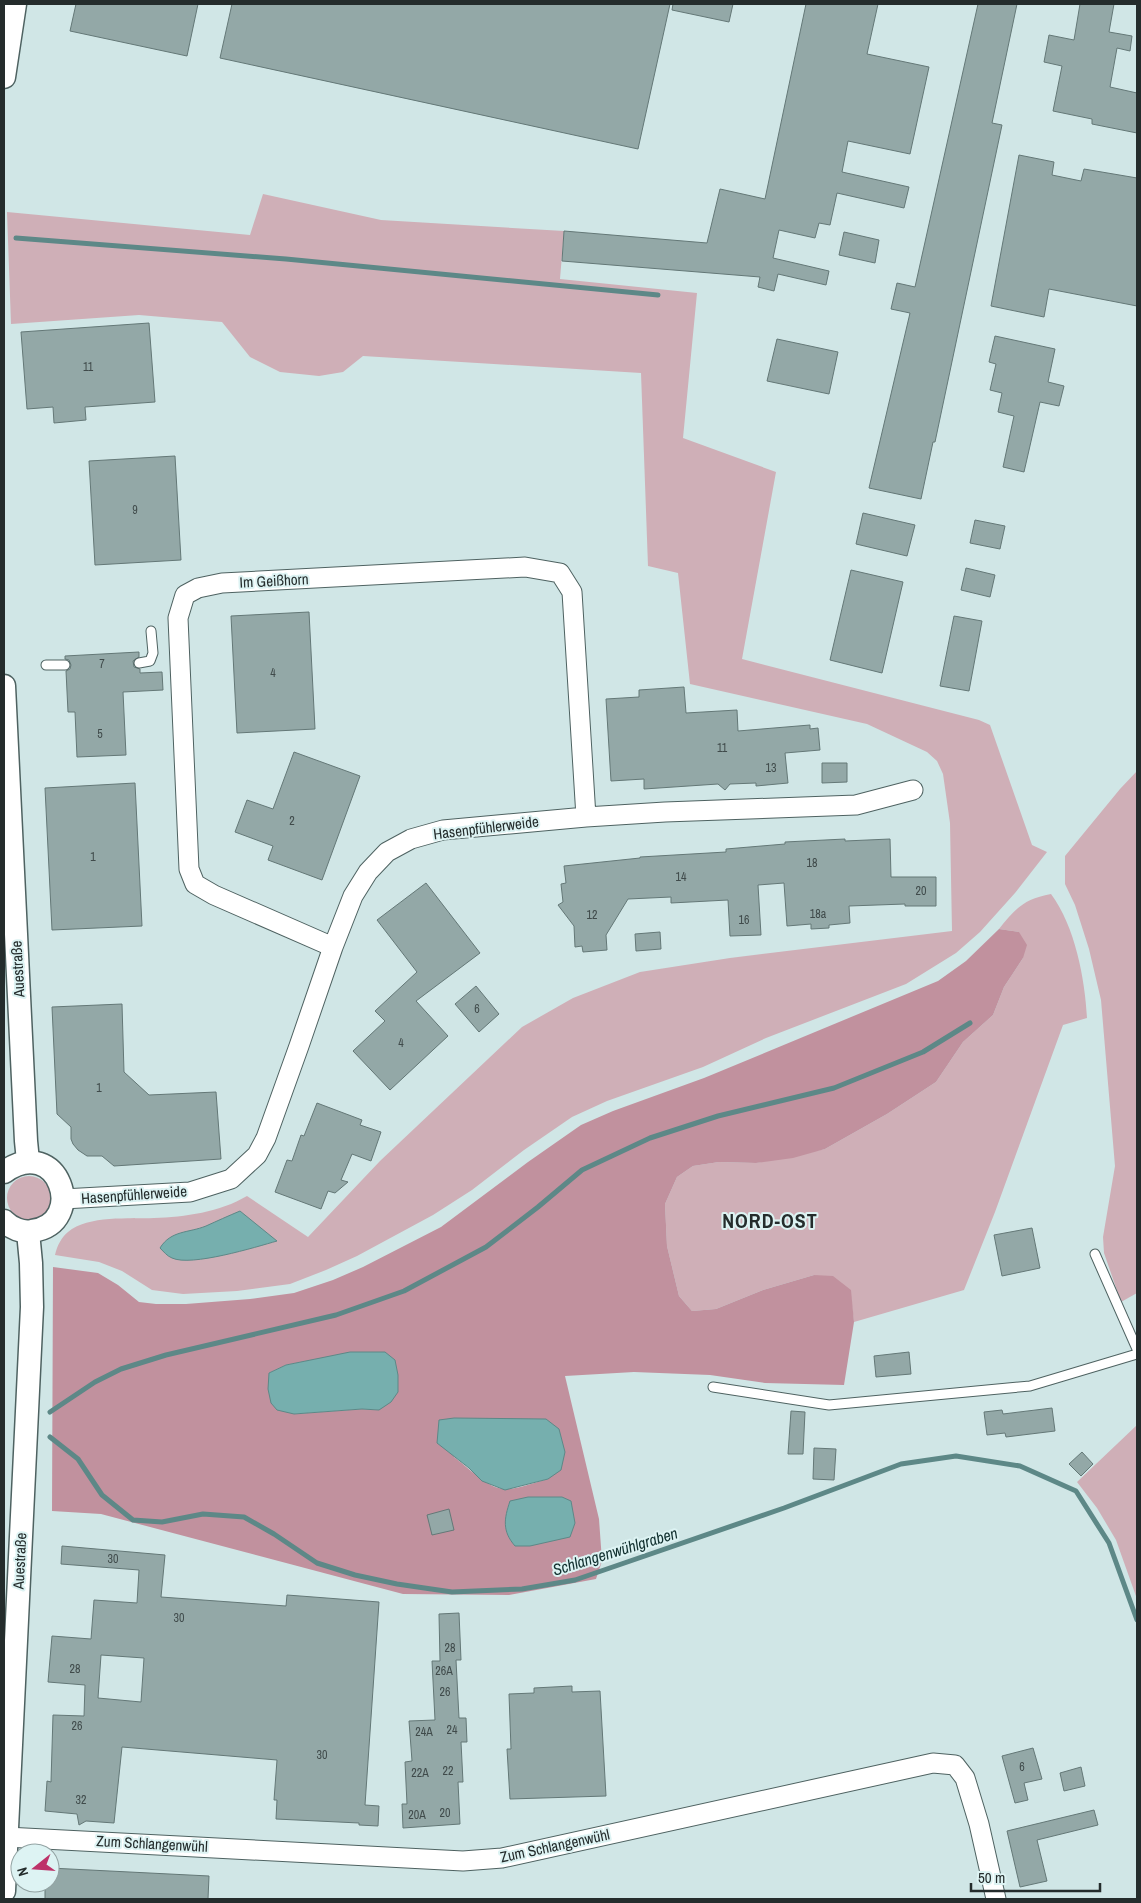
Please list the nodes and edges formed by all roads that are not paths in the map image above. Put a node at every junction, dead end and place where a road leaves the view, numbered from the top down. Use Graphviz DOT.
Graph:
graph roads {
  1 [pos="15,4"];
  2 [pos="4,76"];
  3 [pos="151,632"];
  4 [pos="139,663"];
  5 [pos="46,665"];
  6 [pos="65,666"];
  7 [pos="4,686"];
  8 [pos="913,790"];
  9 [pos="586,817"];
  10 [pos="333,947"];
  11 [pos="28,1162"];
  12 [pos="4,1172"];
  13 [pos="63,1199"];
  14 [pos="4,1221"];
  15 [pos="28,1232"];
  16 [pos="1095,1254"];
  17 [pos="1137,1349"];
  18 [pos="1137,1354"];
  19 [pos="713,1387"];
  20 [pos="6,1836"];
  21 [pos="4,1891"];
  22 [pos="996,1899"];
  1 -- 2 [label="street"];
  3 -- 4 [label="lane"];
  5 -- 6 [label="lane"];
  7 -- 11 [label="street, Auestraße"];
  8 -- 9 [label="street, Hasenpfühlerweide"];
  9 -- 10 [label="street, Hasenpfühlerweide"];
  9 -- 10 [label="street, Im Geißhorn"];
  10 -- 13 [label="street, Hasenpfühlerweide"];
  11 -- 12 [label="street"];
  11 -- 13 [label="street"];
  13 -- 15 [label="street"];
  14 -- 15 [label="street"];
  15 -- 20 [label="street, Auestraße"];
  16 -- 17 [label="lane"];
  18 -- 19 [label="lane"];
  20 -- 21 [label="street, Auestraße"];
  20 -- 22 [label="street, Zum Schlangenwühl"];
}
